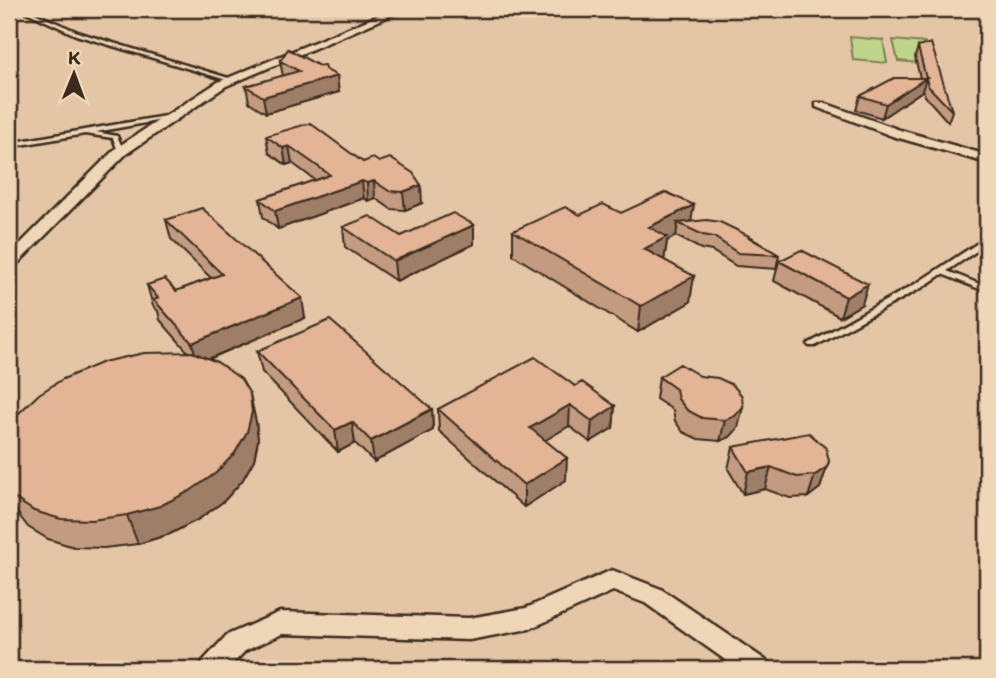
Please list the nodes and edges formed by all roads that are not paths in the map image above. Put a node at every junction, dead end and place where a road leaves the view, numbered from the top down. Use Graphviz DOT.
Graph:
graph roads {
  1 [pos="22,9"];
  2 [pos="401,9"];
  3 [pos="232,79"];
  4 [pos="820,104"];
  5 [pos="172,117"];
  6 [pos="86,132"];
  7 [pos="9,145"];
  8 [pos="121,151"];
  9 [pos="987,159"];
  10 [pos="987,241"];
  11 [pos="9,263"];
  12 [pos="941,271"];
  13 [pos="987,290"];
  14 [pos="812,344"];
  15 [pos="212,669"];
  16 [pos="758,669"];
  1 -- 3 [label="lane"];
  2 -- 3 [label="street"];
  3 -- 5 [label="street"];
  4 -- 9 [label="street"];
  5 -- 6 [label="lane"];
  5 -- 8 [label="street"];
  6 -- 7 [label="lane"];
  6 -- 8 [label="lane"];
  8 -- 11 [label="street"];
  10 -- 12 [label="lane"];
  12 -- 13 [label="lane"];
  12 -- 14 [label="lane"];
  15 -- 16 [label="street"];
}
